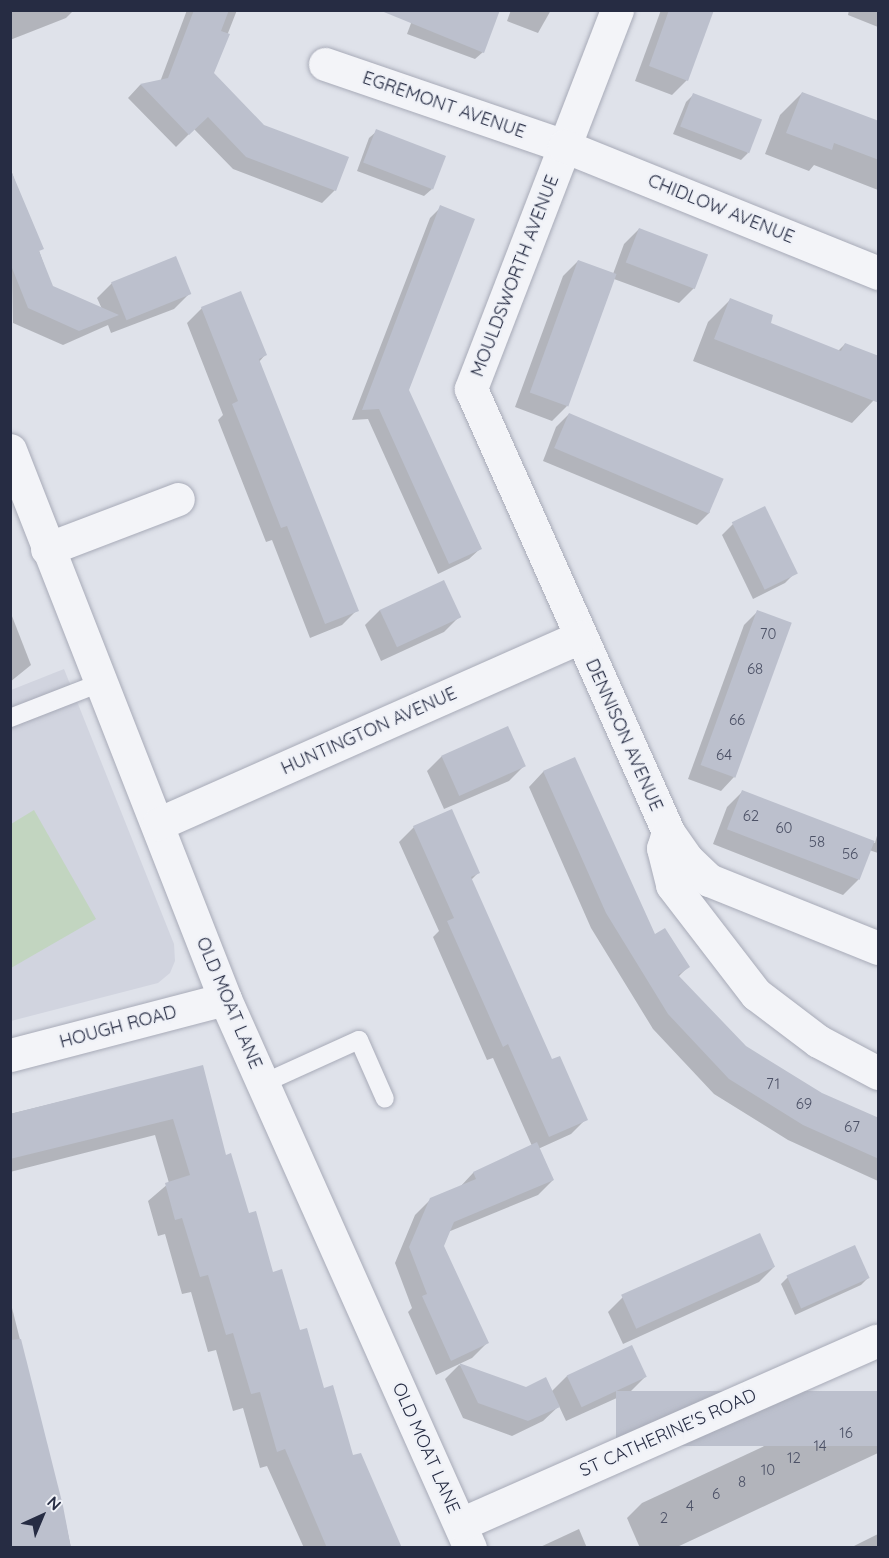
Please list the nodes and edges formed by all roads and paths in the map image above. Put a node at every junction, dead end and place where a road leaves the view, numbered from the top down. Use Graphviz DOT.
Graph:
graph roads {
  1 [pos="617,10"];
  2 [pos="324,64"];
  3 [pos="564,146"];
  4 [pos="878,273"];
  5 [pos="10,450"];
  6 [pos="178,499"];
  7 [pos="48,549"];
  8 [pos="580,637"];
  9 [pos="100,683"];
  10 [pos="10,717"];
  11 [pos="158,825"];
  12 [pos="668,832"];
  13 [pos="879,948"];
  14 [pos="225,999"];
  15 [pos="10,1055"];
  16 [pos="879,1073"];
  17 [pos="264,1083"];
  18 [pos="385,1099"];
  19 [pos="876,1341"];
  20 [pos="466,1536"];
  1 -- 3 [label="street, MOULDSWORTH AVENUE"];
  2 -- 3 [label="street, EGREMONT AVENUE"];
  3 -- 4 [label="street, CHIDLOW AVENUE"];
  3 -- 8 [label="street, MOULDSWORTH AVENUE"];
  5 -- 7 [label="street, OLD MOAT LANE"];
  6 -- 7 [label="street"];
  7 -- 9 [label="street, OLD MOAT LANE"];
  8 -- 11 [label="street, HUNTINGTON AVENUE"];
  8 -- 12 [label="street, DENNISON AVENUE"];
  9 -- 10 [label="lane"];
  9 -- 11 [label="street, OLD MOAT LANE"];
  11 -- 14 [label="street, OLD MOAT LANE"];
  12 -- 13 [label="street, DENNISON AVENUE"];
  12 -- 16 [label="street, DENNISON AVENUE"];
  14 -- 15 [label="street, HOUGH ROAD"];
  14 -- 17 [label="street, OLD MOAT LANE"];
  17 -- 18 [label="lane"];
  17 -- 20 [label="street, OLD MOAT LANE"];
  19 -- 20 [label="street, ST CATHERINE'S ROAD"];
}
